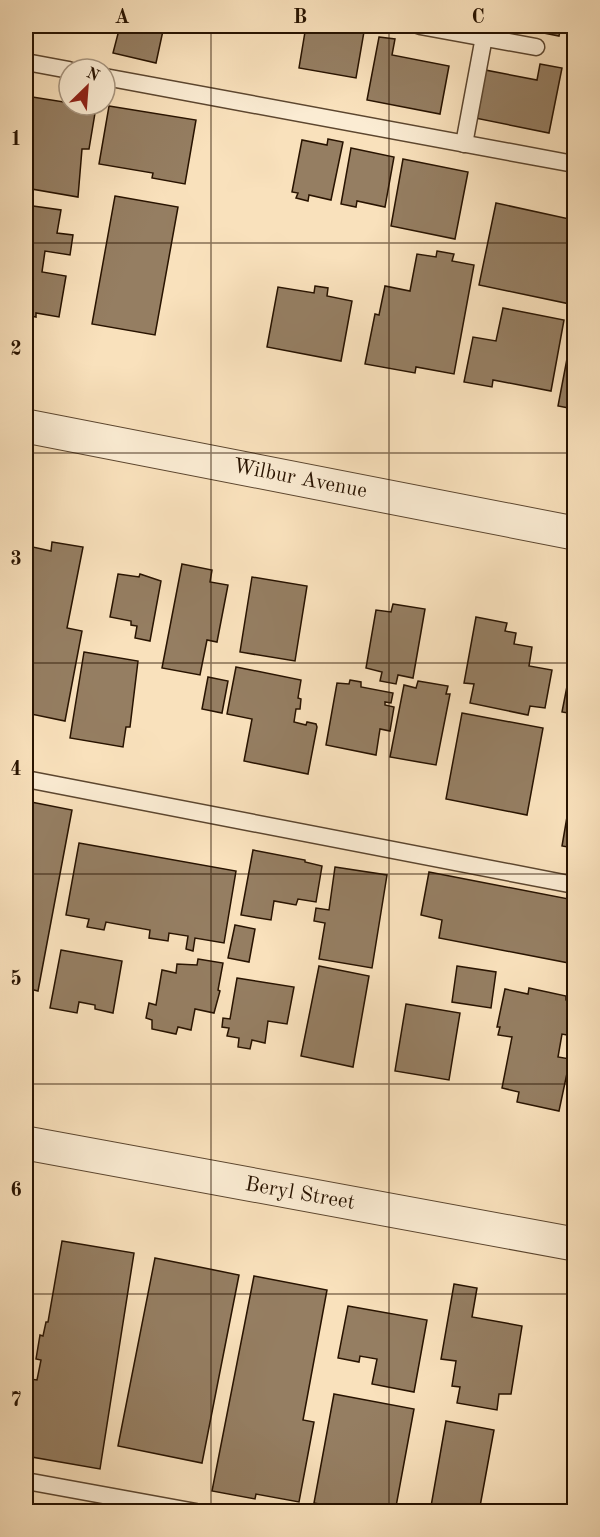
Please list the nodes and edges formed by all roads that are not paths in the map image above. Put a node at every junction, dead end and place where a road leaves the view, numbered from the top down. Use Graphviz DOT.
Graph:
graph roads {
  1 [pos="420,26"];
  2 [pos="484,37"];
  3 [pos="536,47"];
  4 [pos="26,62"];
  5 [pos="57,68"];
  6 [pos="117,79"];
  7 [pos="464,144"];
  8 [pos="574,164"];
  9 [pos="26,426"];
  10 [pos="574,533"];
  11 [pos="26,779"];
  12 [pos="574,885"];
  13 [pos="26,1143"];
  14 [pos="574,1244"];
  15 [pos="26,1481"];
  16 [pos="196,1512"];
  1 -- 2 [label="lane"];
  2 -- 3 [label="lane"];
  2 -- 7 [label="lane"];
  4 -- 5 [label="lane"];
  6 -- 7 [label="lane"];
  7 -- 8 [label="lane"];
  9 -- 10 [label="street, Wilbur Avenue"];
  11 -- 12 [label="lane"];
  13 -- 14 [label="street, Beryl Street"];
  15 -- 16 [label="lane"];
}
